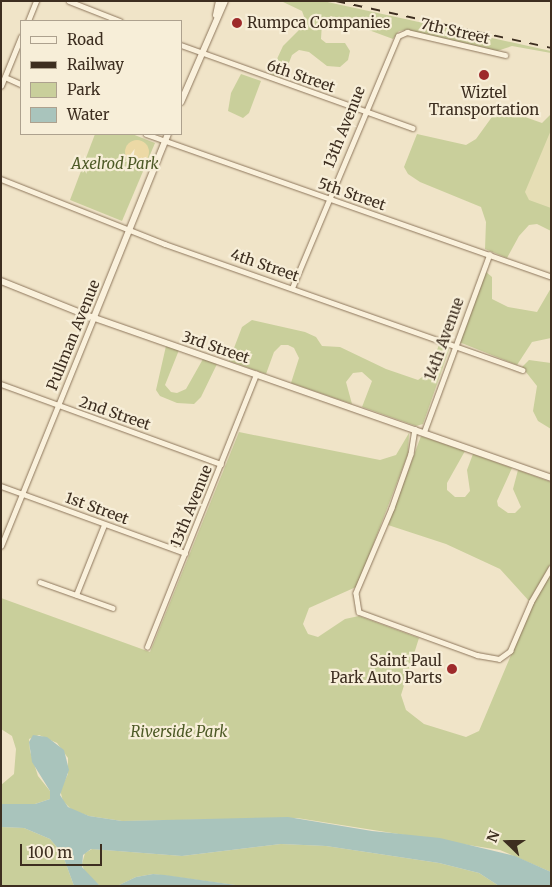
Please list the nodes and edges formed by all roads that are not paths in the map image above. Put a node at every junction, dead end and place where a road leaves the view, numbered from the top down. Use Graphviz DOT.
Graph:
graph roads {
  1 [pos="36,1"];
  2 [pos="69,1"];
  3 [pos="219,1"];
  4 [pos="225,1"];
  5 [pos="216,16"];
  6 [pos="28,20"];
  7 [pos="117,20"];
  8 [pos="400,34"];
  9 [pos="20,40"];
  10 [pos="182,45"];
  11 [pos="201,53"];
  12 [pos="505,55"];
  13 [pos="5,77"];
  14 [pos="20,84"];
  15 [pos="1,86"];
  16 [pos="182,100"];
  17 [pos="364,111"];
  18 [pos="413,128"];
  19 [pos="149,135"];
  20 [pos="168,135"];
  21 [pos="165,141"];
  22 [pos="1,179"];
  23 [pos="328,199"];
  24 [pos="129,230"];
  25 [pos="489,255"];
  26 [pos="551,277"];
  27 [pos="1,281"];
  28 [pos="292,288"];
  29 [pos="94,317"];
  30 [pos="454,344"];
  31 [pos="522,370"];
  32 [pos="256,374"];
  33 [pos="1,384"];
  34 [pos="58,406"];
  35 [pos="416,429"];
  36 [pos="424,432"];
  37 [pos="221,464"];
  38 [pos="551,478"];
  39 [pos="1,486"];
  40 [pos="22,494"];
  41 [pos="104,525"];
  42 [pos="1,546"];
  43 [pos="185,552"];
  44 [pos="551,568"];
  45 [pos="40,582"];
  46 [pos="76,595"];
  47 [pos="113,608"];
  48 [pos="147,648"];
  1 -- 6 [label="street"];
  2 -- 7 [label="street"];
  3 -- 5 [label="street"];
  4 -- 5 [label="street"];
  5 -- 11 [label="street"];
  8 -- 12 [label="street, 7th Street"];
  8 -- 17 [label="street, 13th Avenue"];
  9 -- 13 [label="street"];
  10 -- 11 [label="street, 6th Street"];
  11 -- 16 [label="street"];
  11 -- 17 [label="street, 6th Street"];
  13 -- 14 [label="street"];
  13 -- 15 [label="street"];
  17 -- 18 [label="street, 6th Street"];
  17 -- 23 [label="street, 13th Avenue"];
  19 -- 21 [label="street, 5th Street"];
  20 -- 21 [label="street, Pullman Avenue"];
  21 -- 23 [label="street, 5th Street"];
  21 -- 24 [label="street, Pullman Avenue"];
  22 -- 24 [label="street, 4th Street"];
  23 -- 25 [label="street, 5th Street"];
  23 -- 28 [label="street, 13th Avenue"];
  24 -- 28 [label="street, 4th Street"];
  24 -- 29 [label="street, Pullman Avenue"];
  25 -- 26 [label="street, 5th Street"];
  25 -- 30 [label="street, 14th Avenue"];
  27 -- 29 [label="street, 3rd Street"];
  28 -- 30 [label="street, 4th Street"];
  29 -- 32 [label="street, 3rd Street"];
  29 -- 34 [label="street, Pullman Avenue"];
  30 -- 31 [label="street, 4th Street"];
  30 -- 36 [label="street, 14th Avenue"];
  32 -- 35 [label="street, 3rd Street"];
  32 -- 37 [label="street, 13th Avenue"];
  33 -- 34 [label="street, 2nd Street"];
  34 -- 37 [label="street, 2nd Street"];
  34 -- 40 [label="street, Pullman Avenue"];
  35 -- 36 [label="street, 3rd Street"];
  35 -- 44 [label="street"];
  36 -- 38 [label="street, 3rd Street"];
  37 -- 43 [label="street, 13th Avenue"];
  39 -- 40 [label="street, 1st Street"];
  40 -- 41 [label="street, 1st Street"];
  40 -- 42 [label="street, Pullman Avenue"];
  41 -- 43 [label="street, 1st Street"];
  41 -- 46 [label="street"];
  43 -- 48 [label="street, 13th Avenue"];
  45 -- 46 [label="street"];
  46 -- 47 [label="street"];
}
